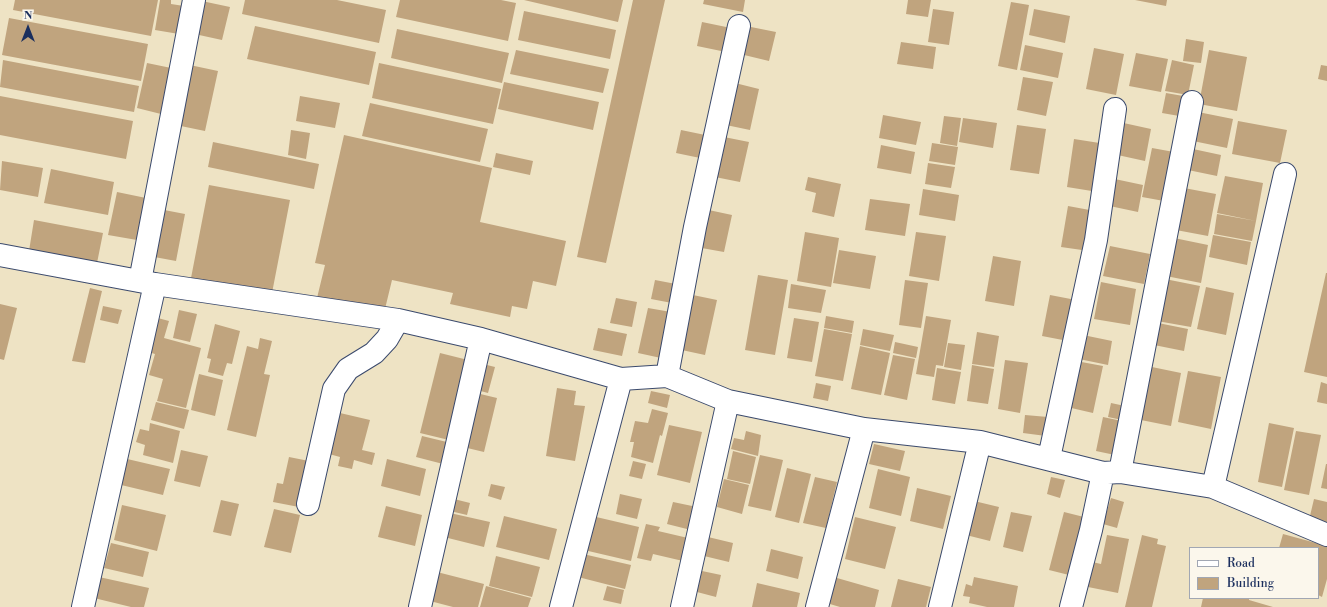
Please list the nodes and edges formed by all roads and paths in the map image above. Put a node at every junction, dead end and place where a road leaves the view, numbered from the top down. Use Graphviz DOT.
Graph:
graph roads {
  1 [pos="194,0"];
  2 [pos="739,26"];
  3 [pos="1192,102"];
  4 [pos="1116,109"];
  5 [pos="1285,174"];
  6 [pos="0,255"];
  7 [pos="147,282"];
  8 [pos="398,320"];
  9 [pos="481,339"];
  10 [pos="667,376"];
  11 [pos="621,379"];
  12 [pos="728,401"];
  13 [pos="864,429"];
  14 [pos="980,442"];
  15 [pos="1049,458"];
  16 [pos="1111,473"];
  17 [pos="1213,486"];
  18 [pos="308,504"];
  19 [pos="1327,535"];
  20 [pos="84,607"];
  21 [pos="420,607"];
  22 [pos="561,607"];
  23 [pos="682,607"];
  24 [pos="817,607"];
  25 [pos="940,607"];
  26 [pos="1071,607"];
  1 -- 7 [label="street"];
  2 -- 10 [label="street"];
  3 -- 16 [label="street"];
  4 -- 15 [label="street"];
  5 -- 17 [label="street"];
  6 -- 7 [label="street"];
  7 -- 8 [label="street"];
  7 -- 20 [label="street"];
  8 -- 9 [label="street"];
  8 -- 18 [label="street"];
  9 -- 11 [label="street"];
  9 -- 21 [label="street"];
  10 -- 11 [label="street"];
  10 -- 12 [label="street"];
  11 -- 22 [label="street"];
  12 -- 13 [label="street"];
  12 -- 23 [label="street"];
  13 -- 14 [label="street"];
  13 -- 24 [label="street"];
  14 -- 15 [label="street"];
  14 -- 25 [label="street"];
  15 -- 16 [label="street"];
  16 -- 17 [label="street"];
  16 -- 26 [label="street"];
  17 -- 19 [label="street"];
}
